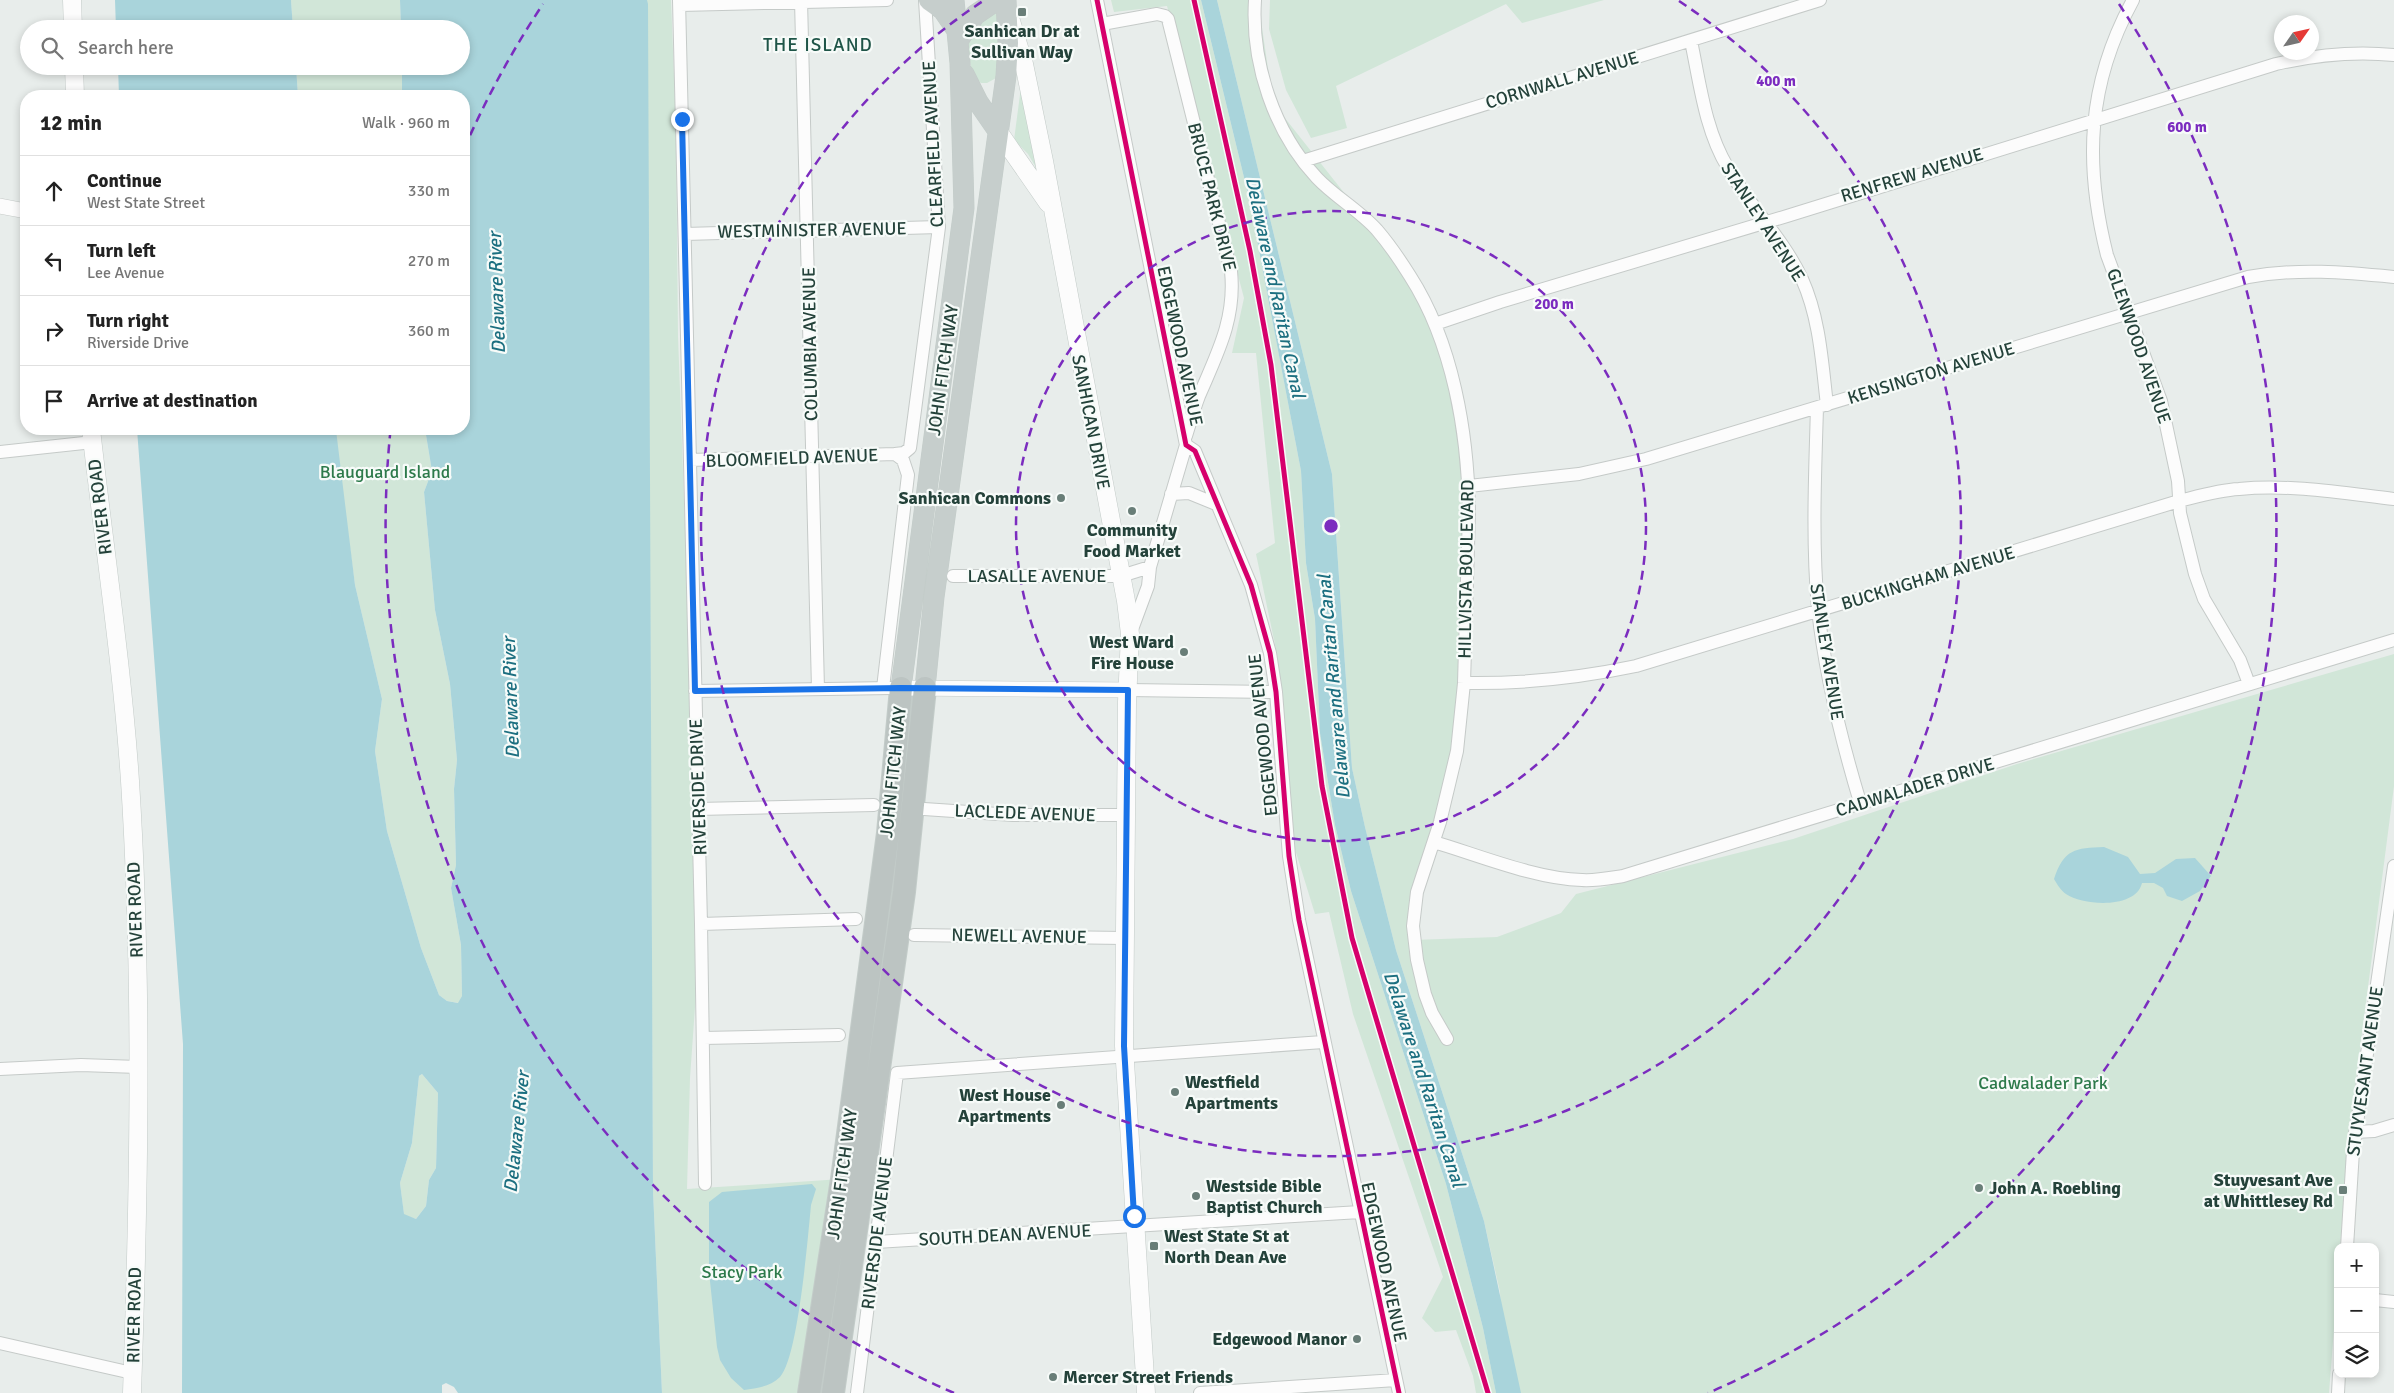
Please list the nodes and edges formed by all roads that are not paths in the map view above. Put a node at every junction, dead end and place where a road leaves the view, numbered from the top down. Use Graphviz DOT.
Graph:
graph roads {
  1 [pos="72,0"];
  2 [pos="887,0"];
  3 [pos="927,0"];
  4 [pos="954,0"];
  5 [pos="1097,0"];
  6 [pos="1255,0"];
  7 [pos="1820,0"];
  8 [pos="2132,0"];
  9 [pos="801,1"];
  10 [pos="680,3"];
  11 [pos="1003,3"];
  12 [pos="73,20"];
  13 [pos="1102,24"];
  14 [pos="958,36"];
  15 [pos="1691,41"];
  16 [pos="2394,55"];
  17 [pos="960,63"];
  18 [pos="74,75"];
  19 [pos="1006,76"];
  20 [pos="75,90"];
  21 [pos="971,90"];
  22 [pos="2094,119"];
  23 [pos="998,131"];
  24 [pos="1303,161"];
  25 [pos="0,206"];
  26 [pos="20,210"];
  27 [pos="1052,210"];
  28 [pos="1767,222"];
  29 [pos="939,227"];
  30 [pos="808,231"];
  31 [pos="685,234"];
  32 [pos="2394,277"];
  33 [pos="2129,314"];
  34 [pos="1435,324"];
  35 [pos="1822,407"];
  36 [pos="92,435"];
  37 [pos="1186,442"];
  38 [pos="0,452"];
  39 [pos="895,454"];
  40 [pos="813,458"];
  41 [pos="690,460"];
  42 [pos="1469,486"];
  43 [pos="1171,494"];
  44 [pos="2394,499"];
  45 [pos="2178,500"];
  46 [pos="1216,504"];
  47 [pos="1150,567"];
  48 [pos="953,576"];
  49 [pos="1121,576"];
  50 [pos="1819,611"];
  51 [pos="1130,634"];
  52 [pos="2394,640"];
  53 [pos="1464,684"];
  54 [pos="2249,684"];
  55 [pos="892,688"];
  56 [pos="925,688"];
  57 [pos="818,689"];
  58 [pos="1128,690"];
  59 [pos="695,691"];
  60 [pos="1276,692"];
  61 [pos="1860,802"];
  62 [pos="874,805"];
  63 [pos="698,809"];
  64 [pos="924,809"];
  65 [pos="1126,815"];
  66 [pos="1434,842"];
  67 [pos="2394,866"];
  68 [pos="856,919"];
  69 [pos="701,924"];
  70 [pos="914,935"];
  71 [pos="1124,938"];
  72 [pos="839,1035"];
  73 [pos="704,1038"];
  74 [pos="1447,1039"];
  75 [pos="1323,1042"];
  76 [pos="1124,1056"];
  77 [pos="138,1067"];
  78 [pos="0,1069"];
  79 [pos="2394,1125"];
  80 [pos="2356,1132"];
  81 [pos="705,1184"];
  82 [pos="1360,1212"];
  83 [pos="1135,1227"];
  84 [pos="876,1242"];
  85 [pos="2347,1243"];
  86 [pos="2379,1300"];
  87 [pos="2394,1302"];
  88 [pos="0,1343"];
  89 [pos="132,1373"];
  90 [pos="2339,1378"];
  91 [pos="1396,1380"];
  92 [pos="132,1393"];
  93 [pos="809,1393"];
  94 [pos="833,1393"];
  95 [pos="857,1393"];
  96 [pos="1146,1393"];
  97 [pos="1200,1393"];
  98 [pos="1399,1393"];
  99 [pos="2338,1393"];
  1 -- 12 [label="main road"];
  2 -- 9 [label="street"];
  3 -- 14 [label="highway"];
  3 -- 29 [label="street, CLEARFIELD AVENUE"];
  4 -- 14 [label="highway, JOHN FITCH WAY"];
  5 -- 13 [label="street, EDGEWOOD AVENUE"];
  6 -- 24 [label="street, HILLVISTA BOULEVARD"];
  7 -- 15 [label="street, CORNWALL AVENUE"];
  8 -- 22 [label="street, GLENWOOD AVENUE"];
  9 -- 10 [label="street"];
  9 -- 30 [label="street, COLUMBIA AVENUE"];
  10 -- 31 [label="street, RIVERSIDE DRIVE"];
  11 -- 14 [label="highway"];
  11 -- 19 [label="highway, JOHN FITCH WAY"];
  11 -- 27 [label="main road, SANHICAN DRIVE"];
  13 -- 37 [label="street, EDGEWOOD AVENUE"];
  13 -- 37 [label="street, BRUCE PARK DRIVE"];
  14 -- 17 [label="highway, JOHN FITCH WAY"];
  15 -- 24 [label="street, CORNWALL AVENUE"];
  15 -- 28 [label="street, STANLEY AVENUE"];
  16 -- 22 [label="street, RENFREW AVENUE"];
  17 -- 21 [label="highway"];
  17 -- 55 [label="highway, JOHN FITCH WAY"];
  18 -- 20 [label="main road"];
  19 -- 21 [label="highway"];
  19 -- 23 [label="highway, JOHN FITCH WAY"];
  21 -- 23 [label="highway"];
  22 -- 28 [label="street, RENFREW AVENUE"];
  22 -- 33 [label="street, GLENWOOD AVENUE"];
  23 -- 27 [label="main road, SANHICAN DRIVE"];
  23 -- 56 [label="highway, JOHN FITCH WAY"];
  24 -- 34 [label="street, HILLVISTA BOULEVARD"];
  25 -- 26 [label="street"];
  27 -- 49 [label="main road, SANHICAN DRIVE"];
  28 -- 34 [label="street, RENFREW AVENUE"];
  28 -- 35 [label="street, STANLEY AVENUE"];
  29 -- 30 [label="street, WESTMINISTER AVENUE"];
  29 -- 39 [label="street, CLEARFIELD AVENUE"];
  30 -- 31 [label="street, WESTMINISTER AVENUE"];
  30 -- 40 [label="street, COLUMBIA AVENUE"];
  31 -- 41 [label="street, RIVERSIDE DRIVE"];
  32 -- 33 [label="street, KENSINGTON AVENUE"];
  33 -- 35 [label="street, KENSINGTON AVENUE"];
  33 -- 45 [label="street, GLENWOOD AVENUE"];
  34 -- 42 [label="street, HILLVISTA BOULEVARD"];
  35 -- 42 [label="street, KENSINGTON AVENUE"];
  35 -- 50 [label="street, STANLEY AVENUE"];
  36 -- 38 [label="street"];
  36 -- 77 [label="main road, RIVER ROAD"];
  37 -- 43 [label="street"];
  37 -- 46 [label="street, EDGEWOOD AVENUE"];
  39 -- 40 [label="street, BLOOMFIELD AVENUE"];
  39 -- 55 [label="street"];
  40 -- 41 [label="street, BLOOMFIELD AVENUE"];
  40 -- 57 [label="street, COLUMBIA AVENUE"];
  41 -- 59 [label="street, RIVERSIDE DRIVE"];
  42 -- 53 [label="street, HILLVISTA BOULEVARD"];
  43 -- 46 [label="street"];
  43 -- 47 [label="street"];
  44 -- 45 [label="street, BUCKINGHAM AVENUE"];
  45 -- 50 [label="street, BUCKINGHAM AVENUE"];
  45 -- 54 [label="street, GLENWOOD AVENUE"];
  46 -- 60 [label="street, EDGEWOOD AVENUE"];
  47 -- 49 [label="street, LASALLE AVENUE"];
  47 -- 51 [label="street"];
  48 -- 49 [label="street, LASALLE AVENUE"];
  49 -- 51 [label="main road, SANHICAN DRIVE"];
  50 -- 53 [label="street, BUCKINGHAM AVENUE"];
  50 -- 61 [label="street, STANLEY AVENUE"];
  51 -- 58 [label="main road, SANHICAN DRIVE"];
  52 -- 54 [label="street, CADWALADER DRIVE"];
  53 -- 66 [label="street, HILLVISTA BOULEVARD"];
  54 -- 61 [label="street, CADWALADER DRIVE"];
  55 -- 56 [label="street"];
  55 -- 57 [label="street"];
  55 -- 93 [label="highway, JOHN FITCH WAY"];
  56 -- 58 [label="street"];
  56 -- 94 [label="highway, JOHN FITCH WAY"];
  57 -- 59 [label="street"];
  58 -- 60 [label="street"];
  58 -- 65 [label="main road, SANHICAN DRIVE"];
  59 -- 63 [label="street, RIVERSIDE DRIVE"];
  60 -- 75 [label="street, EDGEWOOD AVENUE"];
  61 -- 66 [label="street, CADWALADER DRIVE"];
  62 -- 63 [label="street"];
  63 -- 69 [label="street, RIVERSIDE DRIVE"];
  64 -- 65 [label="street, LACLEDE AVENUE"];
  65 -- 71 [label="main road, SANHICAN DRIVE"];
  66 -- 74 [label="street, HILLVISTA BOULEVARD"];
  67 -- 80 [label="street, STUYVESANT AVENUE"];
  68 -- 69 [label="street"];
  69 -- 73 [label="street, RIVERSIDE DRIVE"];
  70 -- 71 [label="street, NEWELL AVENUE"];
  71 -- 76 [label="main road, SANHICAN DRIVE"];
  72 -- 73 [label="street"];
  73 -- 81 [label="street, RIVERSIDE DRIVE"];
  75 -- 76 [label="street"];
  75 -- 82 [label="street, EDGEWOOD AVENUE"];
  76 -- 83 [label="main road, SANHICAN DRIVE"];
  76 -- 84 [label="street, RIVERSIDE AVENUE"];
  77 -- 78 [label="street"];
  77 -- 89 [label="main road, RIVER ROAD"];
  79 -- 80 [label="street"];
  80 -- 85 [label="street, STUYVESANT AVENUE"];
  82 -- 83 [label="street, SOUTH DEAN AVENUE"];
  82 -- 91 [label="street, EDGEWOOD AVENUE"];
  83 -- 84 [label="street, SOUTH DEAN AVENUE"];
  83 -- 96 [label="main road, SANHICAN DRIVE"];
  84 -- 95 [label="street, RIVERSIDE AVENUE"];
  86 -- 87 [label="street"];
  88 -- 89 [label="street"];
  89 -- 92 [label="main road, RIVER ROAD"];
  90 -- 99 [label="street"];
  91 -- 97 [label="street"];
  91 -- 98 [label="street, EDGEWOOD AVENUE"];
}
